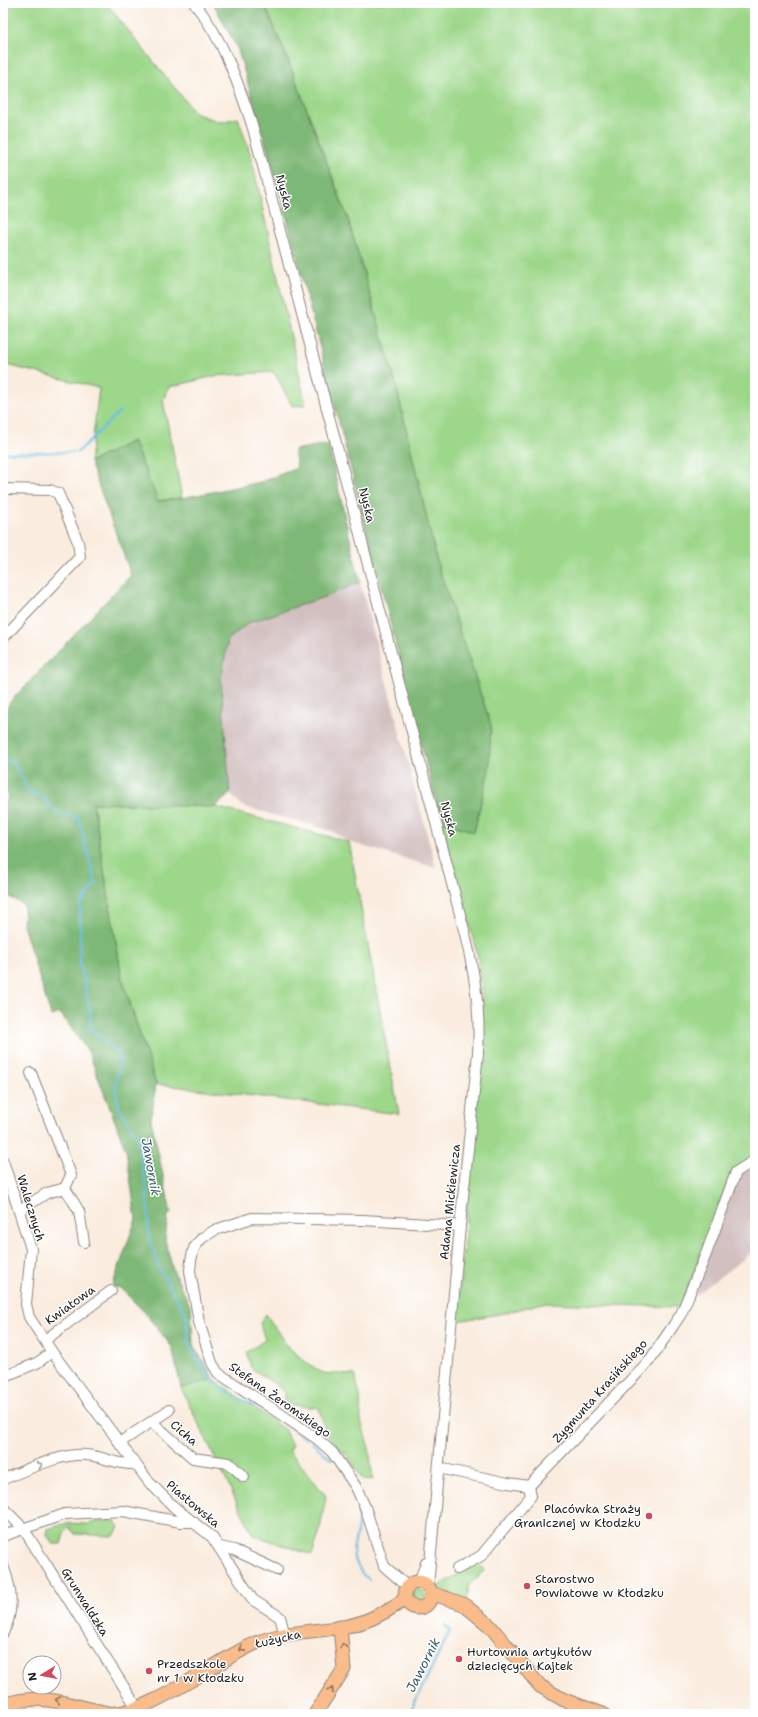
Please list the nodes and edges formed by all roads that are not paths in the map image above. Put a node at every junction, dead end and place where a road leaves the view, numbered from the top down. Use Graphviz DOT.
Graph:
graph roads {
  1 [pos="194,3"];
  2 [pos="200,3"];
  3 [pos="202,13"];
  4 [pos="3,489"];
  5 [pos="3,638"];
  6 [pos="447,865"];
  7 [pos="31,1073"];
  8 [pos="755,1160"];
  9 [pos="3,1161"];
  10 [pos="65,1188"];
  11 [pos="20,1210"];
  12 [pos="460,1226"];
  13 [pos="84,1242"];
  14 [pos="111,1291"];
  15 [pos="45,1340"];
  16 [pos="52,1352"];
  17 [pos="3,1377"];
  18 [pos="169,1410"];
  19 [pos="152,1422"];
  20 [pos="120,1443"];
  21 [pos="134,1464"];
  22 [pos="438,1468"];
  23 [pos="244,1477"];
  24 [pos="3,1479"];
  25 [pos="529,1486"];
  26 [pos="3,1508"];
  27 [pos="194,1522"];
  28 [pos="23,1528"];
  29 [pos="3,1536"];
  30 [pos="220,1547"];
  31 [pos="3,1566"];
  32 [pos="457,1569"];
  33 [pos="277,1570"];
  34 [pos="419,1594"];
  35 [pos="345,1627"];
  36 [pos="3,1633"];
  37 [pos="285,1635"];
  38 [pos="5,1708"];
  39 [pos="138,1711"];
  40 [pos="113,1714"];
  41 [pos="315,1714"];
  42 [pos="603,1714"];
  1 -- 3 [label="street"];
  2 -- 3 [label="street"];
  3 -- 6 [label="street, Nyska"];
  4 -- 5 [label="street"];
  6 -- 12 [label="street, Adama Mickiewicza"];
  7 -- 10 [label="street"];
  8 -- 25 [label="street, Zygmunta Krasińskiego"];
  9 -- 11 [label="street, Walecznych"];
  10 -- 11 [label="street"];
  10 -- 13 [label="street"];
  11 -- 15 [label="street, Walecznych"];
  12 -- 22 [label="street, Adama Mickiewicza"];
  12 -- 34 [label="street, Stefana Żeromskiego"];
  14 -- 15 [label="street, Kwiatowa"];
  15 -- 16 [label="street, Walecznych"];
  16 -- 17 [label="street"];
  16 -- 20 [label="street, Piastowska"];
  18 -- 19 [label="street"];
  19 -- 20 [label="street"];
  19 -- 23 [label="street, Cicha"];
  20 -- 21 [label="street, Piastowska"];
  24 -- 21 [label="street, one-way"];
  21 -- 27 [label="street, Piastowska"];
  22 -- 25 [label="street"];
  22 -- 34 [label="street, Adama Mickiewicza"];
  25 -- 32 [label="street, Zygmunta Krasińskiego"];
  26 -- 28 [label="street, Grunwaldzka"];
  27 -- 28 [label="street"];
  27 -- 30 [label="street, Piastowska"];
  28 -- 29 [label="street"];
  28 -- 39 [label="street, Grunwaldzka"];
  30 -- 33 [label="street"];
  30 -- 37 [label="street, Piastowska"];
  31 -- 36 [label="street"];
  34 -- 35 [label="main road, Łużycka"];
  34 -- 42 [label="main road"];
  35 -- 37 [label="main road, Łużycka"];
  41 -- 35 [label="main road, one-way"];
  37 -- 39 [label="main road, Łużycka, one-way"];
  40 -- 38 [label="main road, one-way"];
  39 -- 40 [label="main road, Łużycka"];
}
